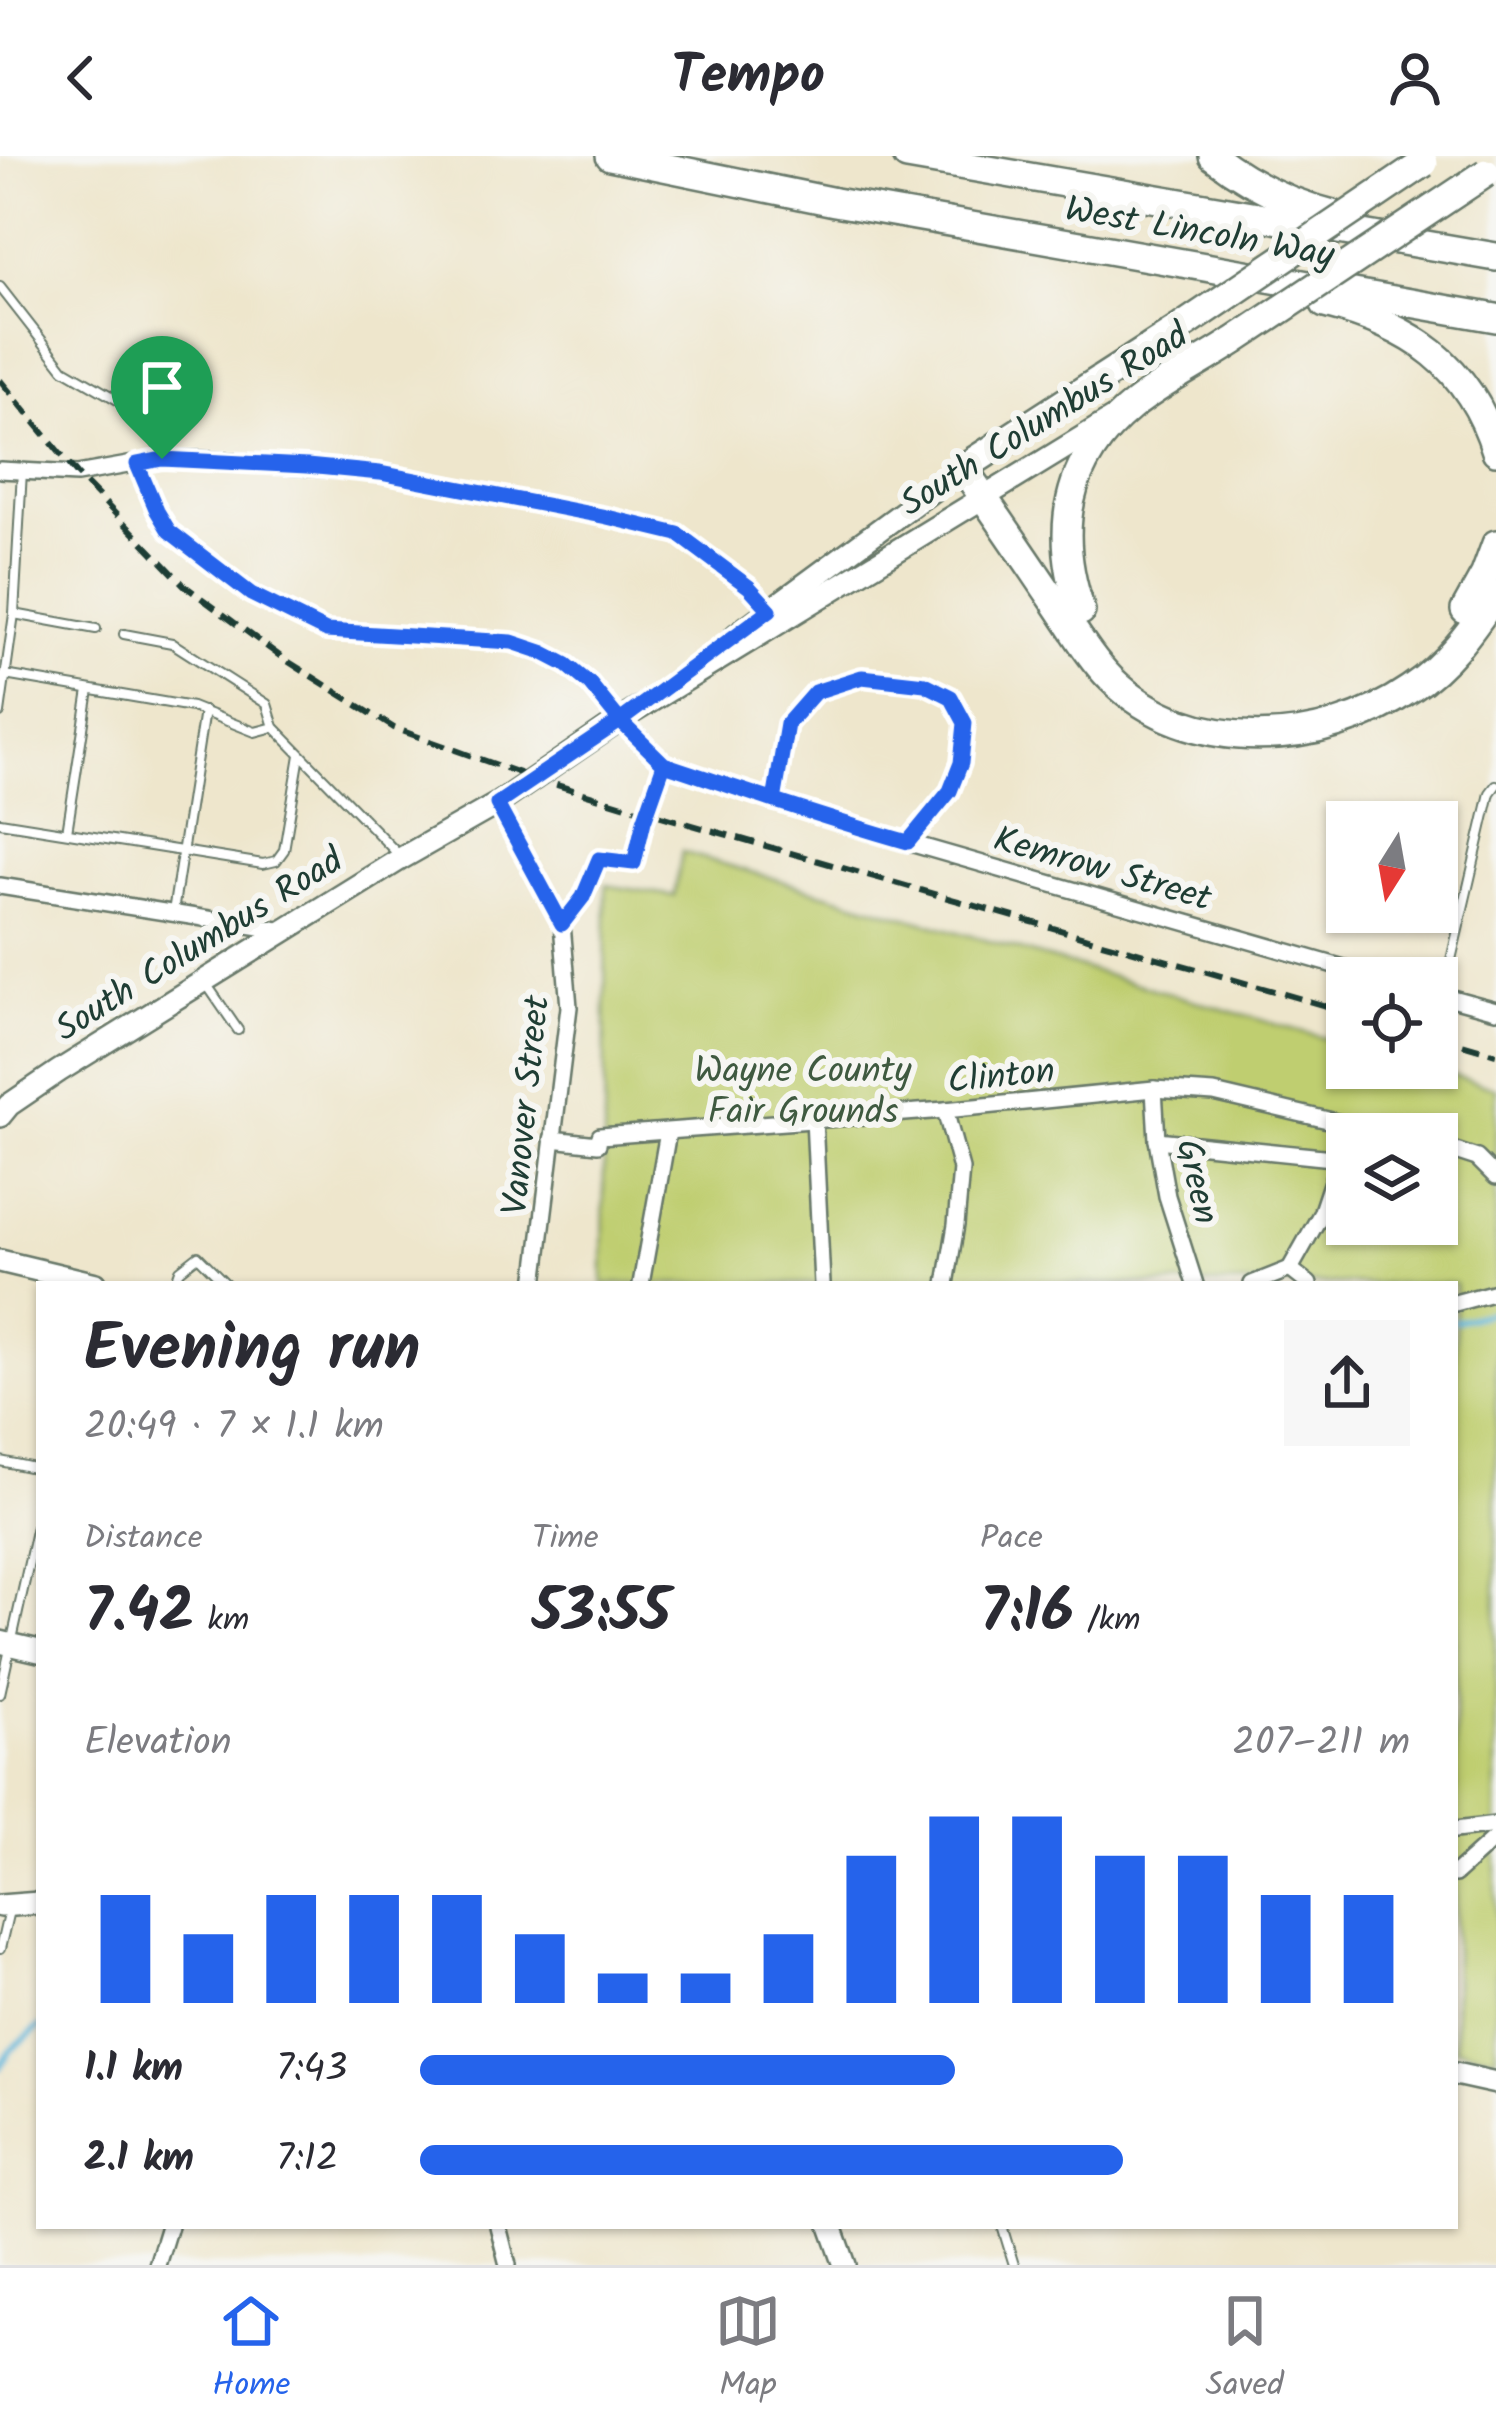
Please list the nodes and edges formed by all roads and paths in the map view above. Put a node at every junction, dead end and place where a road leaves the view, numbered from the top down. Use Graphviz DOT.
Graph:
graph roads {
  1 [pos="610,156"];
  2 [pos="907,156"];
  3 [pos="1213,156"];
  4 [pos="1429,159"];
  5 [pos="1491,169"];
  6 [pos="835,202"];
  7 [pos="1496,244"];
  8 [pos="1496,257"];
  9 [pos="0,287"];
  10 [pos="1496,318"];
  11 [pos="1132,406"];
  12 [pos="1496,451"];
  13 [pos="162,459"];
  14 [pos="137,464"];
  15 [pos="969,464"];
  16 [pos="0,470"];
  17 [pos="22,472"];
  18 [pos="991,494"];
  19 [pos="1496,544"];
  20 [pos="1496,594"];
  21 [pos="1082,610"];
  22 [pos="14,614"];
  23 [pos="775,616"];
  24 [pos="96,629"];
  25 [pos="124,634"];
  26 [pos="5,675"];
  27 [pos="89,690"];
  28 [pos="204,711"];
  29 [pos="0,713"];
  30 [pos="620,721"];
  31 [pos="274,727"];
  32 [pos="300,755"];
  33 [pos="664,764"];
  34 [pos="1496,785"];
  35 [pos="774,801"];
  36 [pos="497,804"];
  37 [pos="0,822"];
  38 [pos="67,832"];
  39 [pos="908,842"];
  40 [pos="182,851"];
  41 [pos="402,858"];
  42 [pos="0,886"];
  43 [pos="173,914"];
  44 [pos="562,924"];
  45 [pos="285,931"];
  46 [pos="1449,957"];
  47 [pos="1326,963"];
  48 [pos="204,981"];
  49 [pos="1458,999"];
  50 [pos="1496,1010"];
  51 [pos="238,1030"];
  52 [pos="1154,1089"];
  53 [pos="946,1110"];
  54 [pos="0,1116"];
  55 [pos="814,1119"];
  56 [pos="1326,1122"];
  57 [pos="668,1132"];
  58 [pos="552,1138"];
  59 [pos="1157,1140"];
  60 [pos="1458,1152"];
  61 [pos="1326,1154"];
  62 [pos="1496,1177"];
  63 [pos="1326,1199"];
  64 [pos="0,1261"];
  65 [pos="1290,1269"];
  66 [pos="80,1281"];
  67 [pos="176,1281"];
  68 [pos="223,1281"];
  69 [pos="535,1281"];
  70 [pos="642,1281"];
  71 [pos="822,1281"];
  72 [pos="946,1281"];
  73 [pos="1194,1281"];
  74 [pos="1260,1281"];
  75 [pos="1305,1281"];
  76 [pos="1496,1292"];
  77 [pos="1458,1302"];
  78 [pos="0,1461"];
  79 [pos="36,1468"];
  80 [pos="36,1528"];
  81 [pos="6,1643"];
  82 [pos="36,1650"];
  83 [pos="0,1694"];
  84 [pos="1496,1825"];
  85 [pos="1458,1830"];
  86 [pos="1496,1838"];
  87 [pos="1458,1871"];
  88 [pos="36,1903"];
  89 [pos="5,1905"];
  90 [pos="0,1949"];
  91 [pos="1458,2075"];
  92 [pos="1496,2083"];
  93 [pos="168,2229"];
  94 [pos="500,2229"];
  95 [pos="832,2229"];
  96 [pos="1003,2229"];
  97 [pos="158,2265"];
  98 [pos="508,2265"];
  99 [pos="845,2265"];
  100 [pos="1014,2265"];
  1 -- 6 [label="highway, West Lincoln Way"];
  2 -- 8 [label="highway, West Lincoln Way"];
  3 -- 7 [label="highway"];
  4 -- 15 [label="highway, South Columbus Road, bridge"];
  5 -- 11 [label="highway, South Columbus Road, bridge"];
  6 -- 10 [label="highway, West Lincoln Way"];
  6 -- 12 [label="highway"];
  9 -- 13 [label="lane"];
  11 -- 18 [label="main road, South Columbus Road"];
  11 -- 21 [label="highway"];
  13 -- 14 [label="street"];
  13 -- 23 [label="street"];
  14 -- 17 [label="street"];
  14 -- 30 [label="lane"];
  15 -- 18 [label="highway"];
  15 -- 23 [label="main road, South Columbus Road"];
  16 -- 17 [label="street"];
  17 -- 22 [label="lane"];
  18 -- 20 [label="highway"];
  18 -- 21 [label="highway"];
  18 -- 23 [label="main road, South Columbus Road"];
  19 -- 21 [label="highway"];
  22 -- 24 [label="lane"];
  22 -- 26 [label="lane"];
  23 -- 30 [label="main road, South Columbus Road"];
  25 -- 31 [label="lane"];
  26 -- 27 [label="lane"];
  26 -- 29 [label="lane"];
  27 -- 28 [label="lane"];
  27 -- 38 [label="lane"];
  28 -- 31 [label="lane"];
  28 -- 40 [label="lane"];
  30 -- 33 [label="street, Kemrow Street"];
  30 -- 36 [label="main road, South Columbus Road"];
  31 -- 32 [label="lane"];
  32 -- 40 [label="lane"];
  32 -- 41 [label="lane"];
  33 -- 35 [label="street, Kemrow Street"];
  33 -- 44 [label="lane"];
  34 -- 46 [label="lane"];
  35 -- 39 [label="street, Kemrow Street"];
  35 -- 39 [label="lane"];
  36 -- 41 [label="main road, South Columbus Road"];
  36 -- 44 [label="street, Vanover Street"];
  37 -- 38 [label="lane"];
  38 -- 40 [label="lane"];
  39 -- 47 [label="street, Kemrow Street"];
  40 -- 43 [label="lane"];
  41 -- 45 [label="main road, South Columbus Road"];
  42 -- 43 [label="street"];
  43 -- 45 [label="street"];
  44 -- 58 [label="street, Vanover Street"];
  45 -- 48 [label="main road, South Columbus Road"];
  48 -- 51 [label="lane"];
  48 -- 54 [label="main road, South Columbus Road"];
  49 -- 50 [label="street"];
  52 -- 53 [label="street, Clinton"];
  52 -- 56 [label="street, Clinton"];
  52 -- 59 [label="street, Green"];
  53 -- 55 [label="street, Clinton"];
  53 -- 72 [label="street"];
  55 -- 57 [label="street, Clinton"];
  55 -- 71 [label="street"];
  57 -- 58 [label="street, Clinton"];
  57 -- 70 [label="street"];
  58 -- 69 [label="street, Vanover Street"];
  59 -- 61 [label="street"];
  59 -- 73 [label="street, Green"];
  60 -- 62 [label="street"];
  63 -- 65 [label="street"];
  64 -- 66 [label="main road"];
  65 -- 74 [label="street"];
  65 -- 75 [label="street"];
  67 -- 68 [label="lane"];
  76 -- 77 [label="street"];
  78 -- 79 [label="lane"];
  80 -- 81 [label="lane"];
  81 -- 82 [label="main road"];
  81 -- 83 [label="lane"];
  84 -- 85 [label="street"];
  86 -- 87 [label="street"];
  88 -- 89 [label="main road"];
  89 -- 90 [label="lane"];
  91 -- 92 [label="main road"];
  93 -- 97 [label="street"];
  94 -- 98 [label="street"];
  95 -- 99 [label="main road"];
  96 -- 100 [label="lane"];
}
